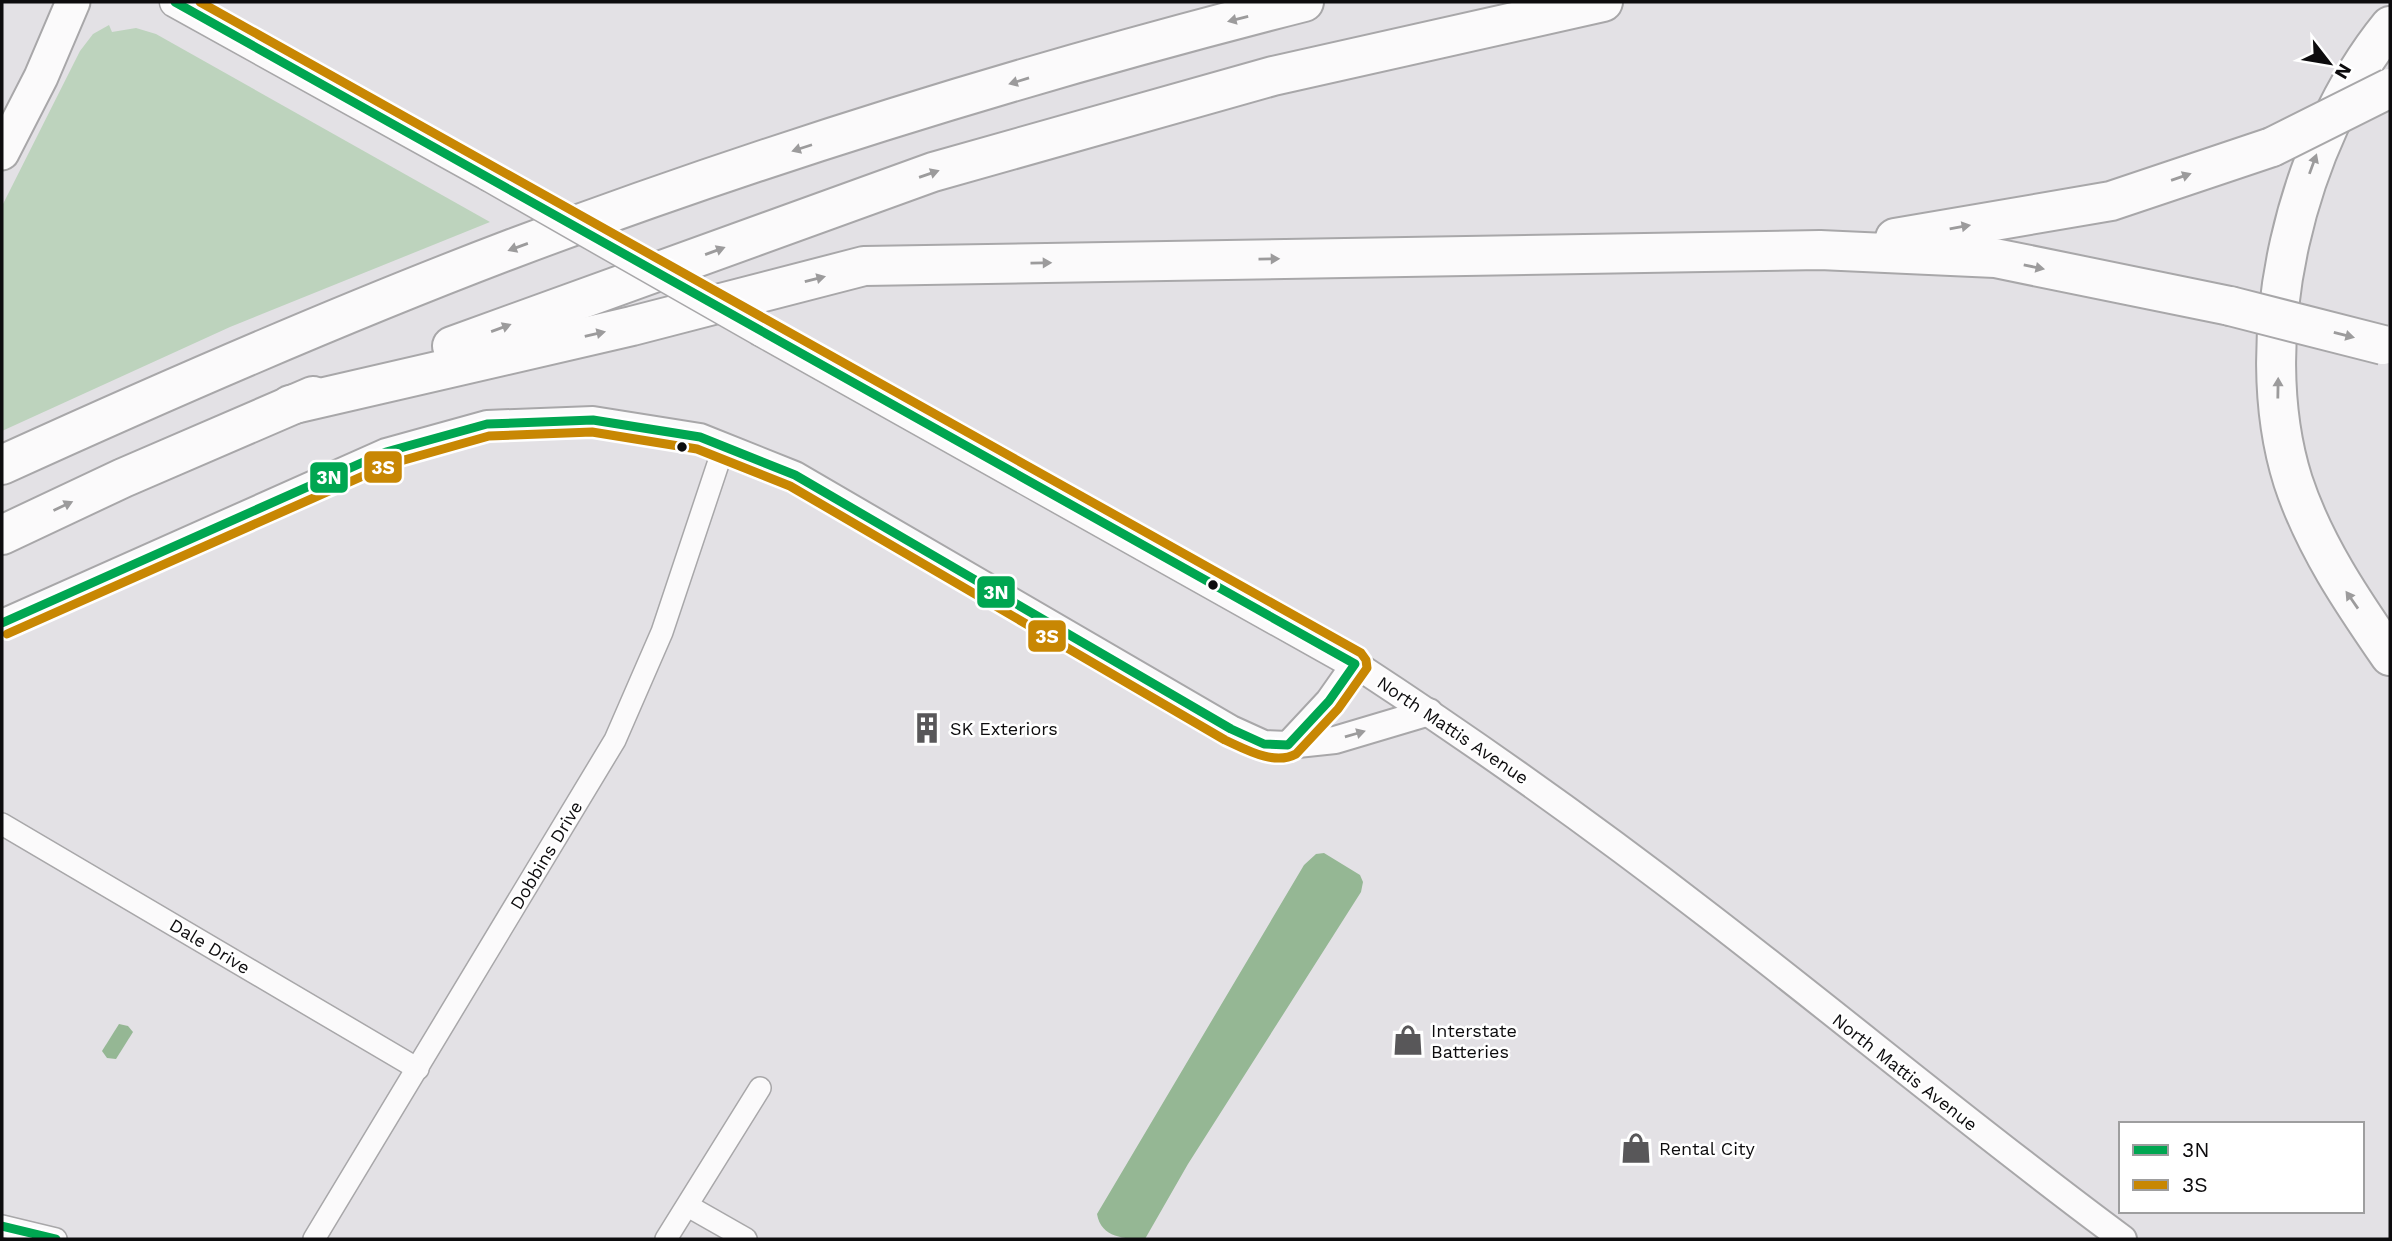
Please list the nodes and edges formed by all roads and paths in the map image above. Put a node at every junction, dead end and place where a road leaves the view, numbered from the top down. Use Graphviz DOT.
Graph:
graph roads {
  1 [pos="73,2"];
  2 [pos="174,2"];
  3 [pos="1304,2"];
  4 [pos="1603,2"];
  5 [pos="2390,26"];
  6 [pos="2390,88"];
  7 [pos="2,153"];
  8 [pos="1820,250"];
  9 [pos="2387,346"];
  10 [pos="290,405"];
  11 [pos="724,446"];
  12 [pos="2,465"];
  13 [pos="2,535"];
  14 [pos="2,623"];
  15 [pos="2390,656"];
  16 [pos="1355,664"];
  17 [pos="1429,712"];
  18 [pos="1288,746"];
  19 [pos="2,824"];
  20 [pos="418,1069"];
  21 [pos="760,1088"];
  22 [pos="688,1206"];
  23 [pos="2,1226"];
  24 [pos="56,1239"];
  25 [pos="314,1239"];
  26 [pos="666,1239"];
  27 [pos="746,1239"];
  28 [pos="2123,1239"];
  1 -- 7 [label="main road"];
  2 -- 16 [label="main road, North Mattis Avenue, bridge"];
  3 -- 12 [label="highway, one-way"];
  10 -- 4 [label="highway, one-way"];
  15 -- 5 [label="highway, one-way"];
  8 -- 6 [label="highway, one-way, bridge"];
  8 -- 9 [label="highway, one-way, bridge"];
  10 -- 8 [label="highway, one-way"];
  13 -- 10 [label="highway, one-way"];
  11 -- 14 [label="street"];
  11 -- 18 [label="street"];
  11 -- 20 [label="street, Dobbins Drive"];
  16 -- 17 [label="street, North Mattis Avenue"];
  16 -- 18 [label="street"];
  18 -- 17 [label="street, one-way"];
  17 -- 28 [label="street, North Mattis Avenue"];
  19 -- 20 [label="street, Dale Drive"];
  20 -- 25 [label="street, Dobbins Drive"];
  21 -- 22 [label="street"];
  22 -- 26 [label="street"];
  22 -- 27 [label="street"];
  23 -- 24 [label="street"];
}
